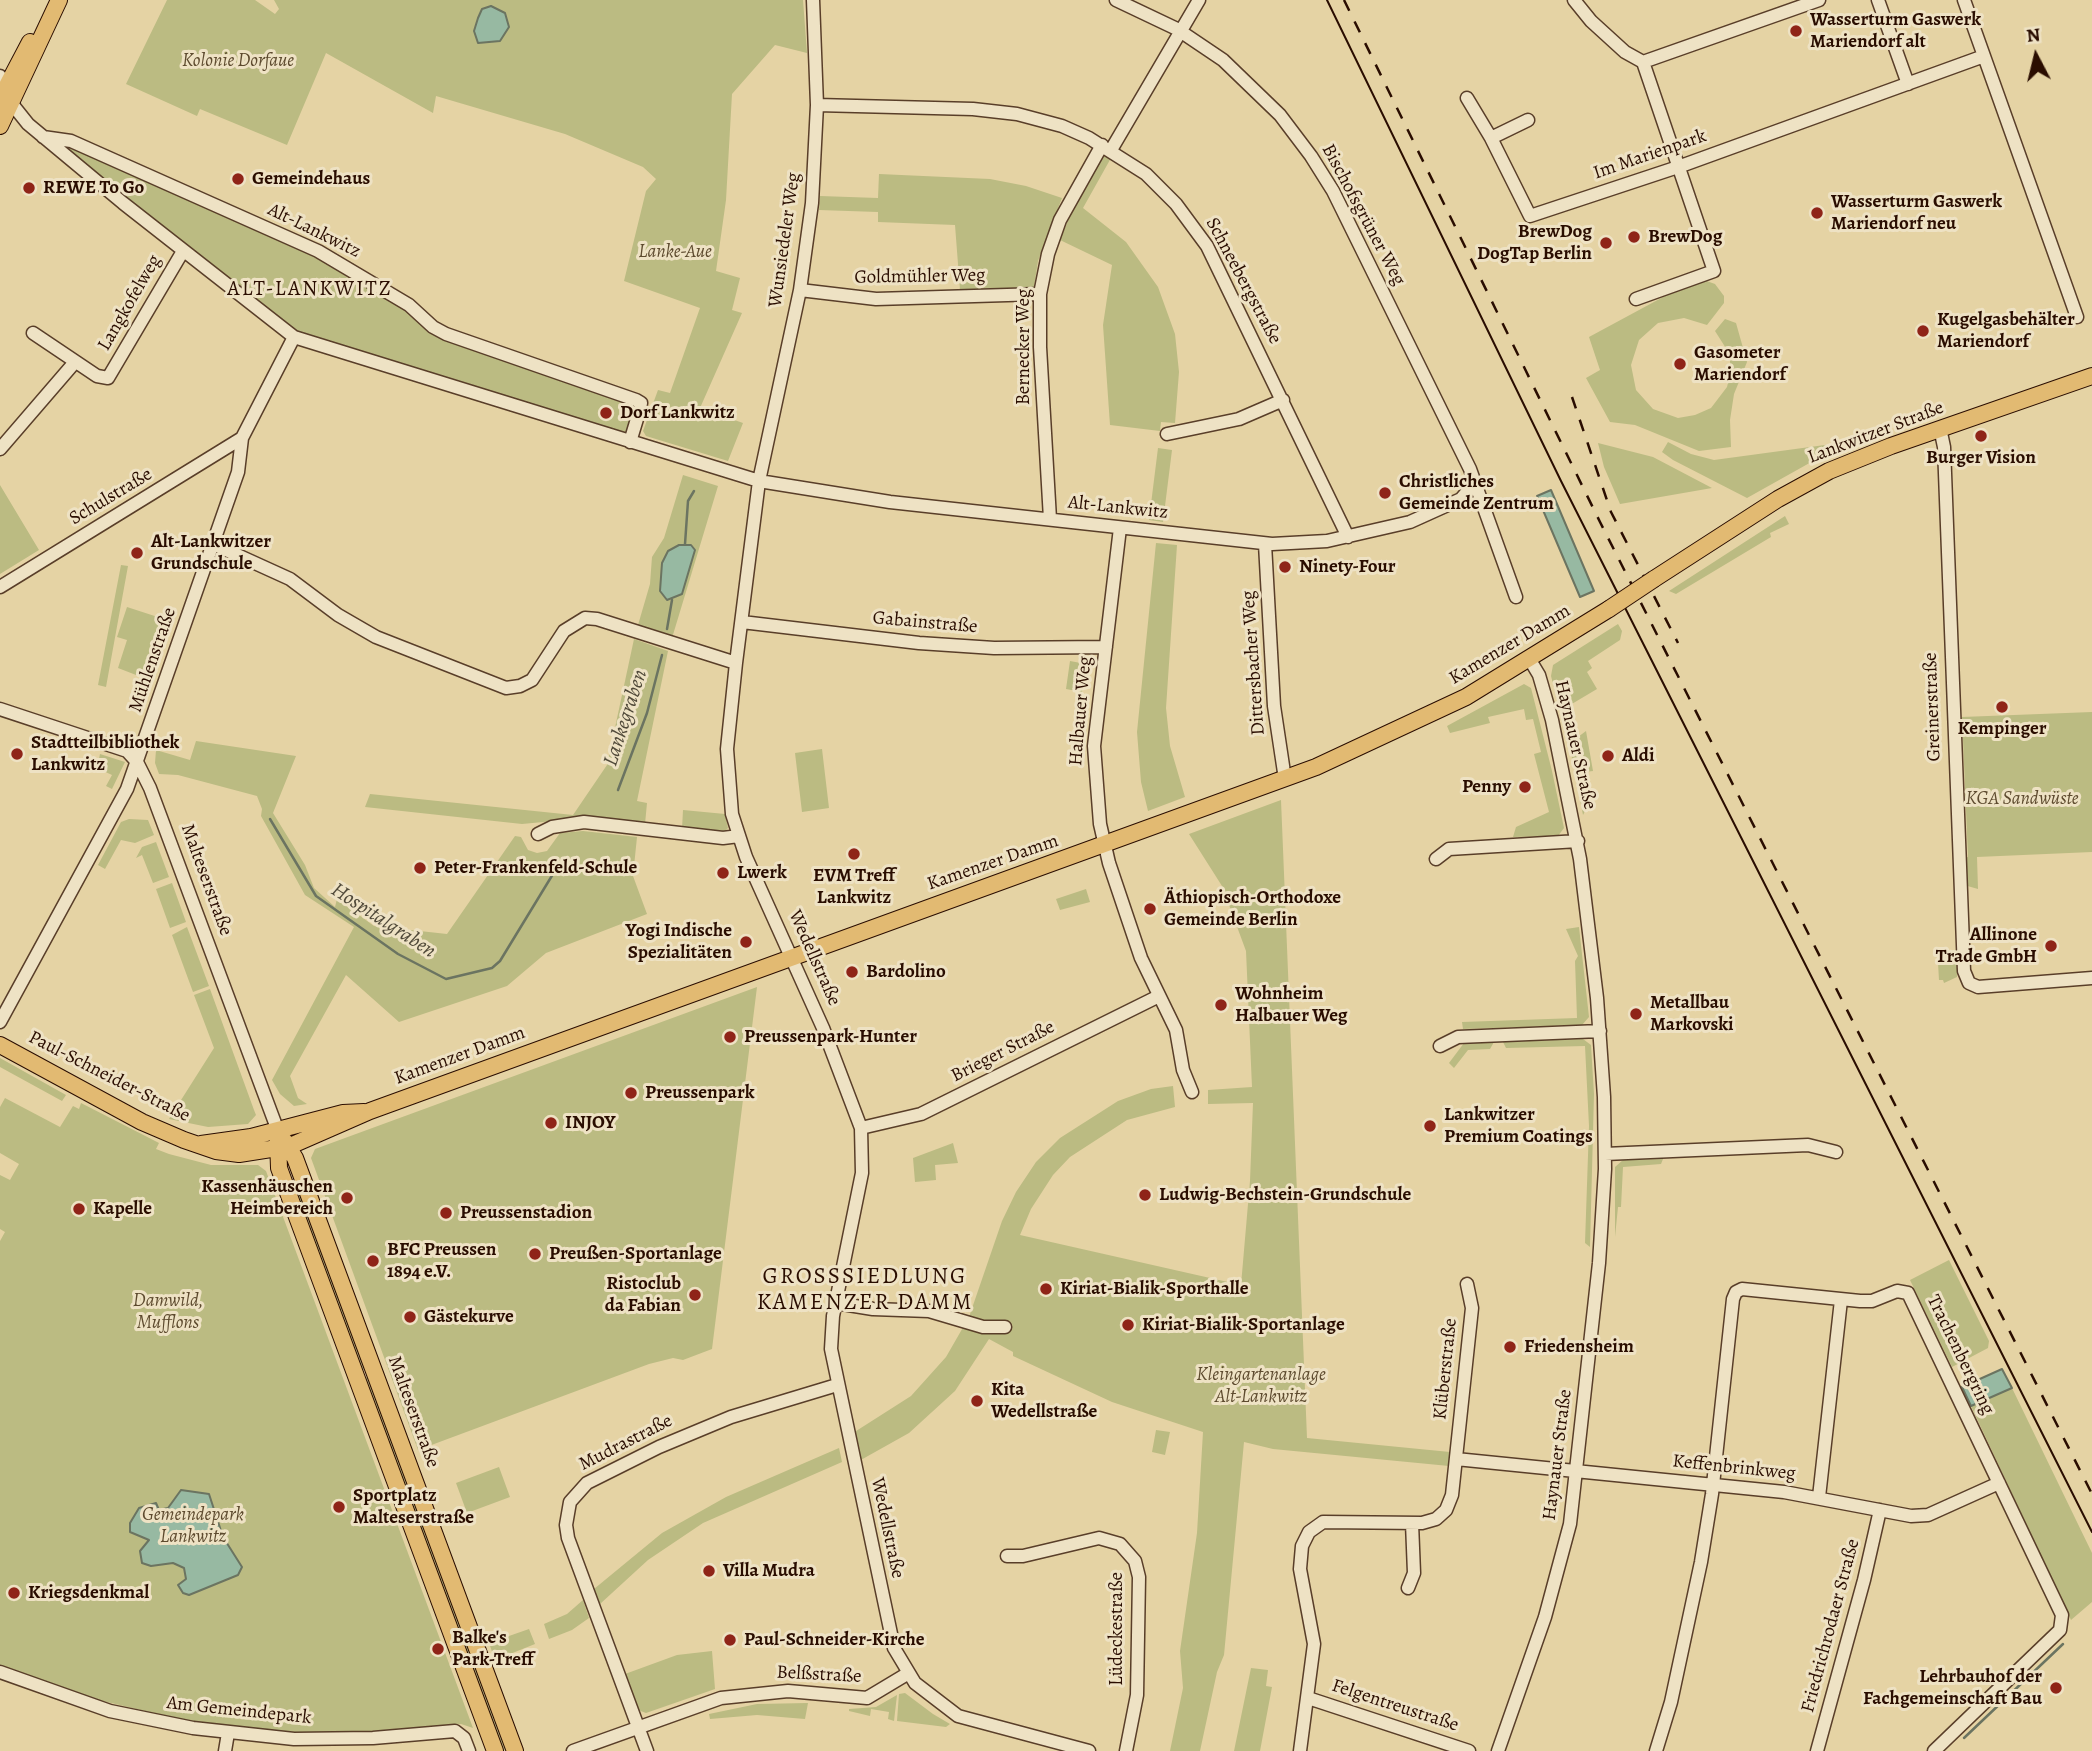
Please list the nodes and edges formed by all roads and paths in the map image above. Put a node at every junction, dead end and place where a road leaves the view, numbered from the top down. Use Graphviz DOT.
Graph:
graph roads {
  1 [pos="813,0"];
  2 [pos="1116,0"];
  3 [pos="1199,0"];
  4 [pos="1574,0"];
  5 [pos="1819,0"];
  6 [pos="1878,0"];
  7 [pos="1964,0"];
  8 [pos="55,6"];
  9 [pos="1181,31"];
  10 [pos="1984,56"];
  11 [pos="1643,62"];
  12 [pos="1908,84"];
  13 [pos="4,91"];
  14 [pos="1467,98"];
  15 [pos="817,105"];
  16 [pos="1528,120"];
  17 [pos="0,125"];
  18 [pos="43,137"];
  19 [pos="1491,138"];
  20 [pos="1106,147"];
  21 [pos="1679,170"];
  22 [pos="183,251"];
  23 [pos="800,290"];
  24 [pos="1040,294"];
  25 [pos="1636,299"];
  26 [pos="2077,317"];
  27 [pos="33,333"];
  28 [pos="295,337"];
  29 [pos="75,362"];
  30 [pos="2092,376"];
  31 [pos="1283,400"];
  32 [pos="1940,428"];
  33 [pos="1167,434"];
  34 [pos="242,439"];
  35 [pos="630,442"];
  36 [pos="0,449"];
  37 [pos="759,481"];
  38 [pos="1474,484"];
  39 [pos="1050,519"];
  40 [pos="1120,528"];
  41 [pos="1348,537"];
  42 [pos="213,544"];
  43 [pos="1265,544"];
  44 [pos="0,587"];
  45 [pos="1516,597"];
  46 [pos="1609,609"];
  47 [pos="742,622"];
  48 [pos="1106,647"];
  49 [pos="1530,660"];
  50 [pos="736,663"];
  51 [pos="0,709"];
  52 [pos="137,762"];
  53 [pos="1285,779"];
  54 [pos="538,834"];
  55 [pos="738,836"];
  56 [pos="1578,841"];
  57 [pos="1104,846"];
  58 [pos="1436,859"];
  59 [pos="792,956"];
  60 [pos="2092,978"];
  61 [pos="1157,997"];
  62 [pos="0,1022"];
  63 [pos="1600,1031"];
  64 [pos="0,1045"];
  65 [pos="1440,1046"];
  66 [pos="1192,1092"];
  67 [pos="370,1111"];
  68 [pos="861,1128"];
  69 [pos="278,1131"];
  70 [pos="200,1144"];
  71 [pos="284,1148"];
  72 [pos="1836,1152"];
  73 [pos="1605,1154"];
  74 [pos="1467,1284"];
  75 [pos="1841,1300"];
  76 [pos="836,1303"];
  77 [pos="1005,1327"];
  78 [pos="375,1369"];
  79 [pos="357,1376"];
  80 [pos="837,1385"];
  81 [pos="1456,1460"];
  82 [pos="1578,1472"];
  83 [pos="2000,1483"];
  84 [pos="1713,1485"];
  85 [pos="1819,1497"];
  86 [pos="1880,1510"];
  87 [pos="1412,1523"];
  88 [pos="1007,1556"];
  89 [pos="1408,1588"];
  90 [pos="0,1672"];
  91 [pos="907,1674"];
  92 [pos="1308,1698"];
  93 [pos="638,1727"];
  94 [pos="228,1733"];
  95 [pos="1035,1737"];
  96 [pos="225,1751"];
  97 [pos="469,1751"];
  98 [pos="495,1751"];
  99 [pos="515,1751"];
  100 [pos="573,1751"];
  101 [pos="647,1751"];
  102 [pos="1032,1751"];
  103 [pos="1089,1751"];
  104 [pos="1126,1751"];
  105 [pos="1300,1751"];
  106 [pos="1469,1751"];
  107 [pos="1498,1751"];
  108 [pos="1656,1751"];
  109 [pos="1817,1751"];
  110 [pos="1934,1751"];
  1 -- 15 [label="street, Wunsiedeler Weg"];
  2 -- 9 [label="street, Bischofsgrüner Weg"];
  3 -- 9 [label="street, Bernecker Weg"];
  4 -- 11 [label="street"];
  5 -- 11 [label="street"];
  6 -- 12 [label="street"];
  7 -- 10 [label="street"];
  8 -- 13 [label="main road"];
  9 -- 20 [label="street, Bernecker Weg"];
  9 -- 38 [label="street, Bischofsgrüner Weg"];
  10 -- 12 [label="street, Im Marienpark"];
  10 -- 26 [label="street"];
  11 -- 21 [label="street"];
  12 -- 21 [label="street, Im Marienpark"];
  13 -- 17 [label="main road"];
  13 -- 18 [label="street, Alt-Lankwitz"];
  14 -- 19 [label="street, Im Marienpark"];
  15 -- 20 [label="street, Schneebergstraße"];
  15 -- 23 [label="street, Wunsiedeler Weg"];
  16 -- 19 [label="street"];
  18 -- 22 [label="street, Alt-Lankwitz"];
  18 -- 35 [label="street, Alt-Lankwitz"];
  19 -- 21 [label="street, Im Marienpark"];
  20 -- 24 [label="street, Bernecker Weg"];
  20 -- 31 [label="street, Schneebergstraße"];
  21 -- 25 [label="street"];
  22 -- 28 [label="street, Alt-Lankwitz"];
  22 -- 29 [label="street, Langkofelweg"];
  23 -- 24 [label="street, Goldmühler Weg"];
  23 -- 37 [label="street, Wunsiedeler Weg"];
  24 -- 39 [label="street, Bernecker Weg"];
  27 -- 29 [label="street, Langkofelweg"];
  28 -- 34 [label="street, Mühlenstraße"];
  28 -- 35 [label="street, Alt-Lankwitz"];
  29 -- 36 [label="street, Langkofelweg"];
  30 -- 32 [label="main road, Lankwitzer Straße"];
  31 -- 33 [label="street"];
  31 -- 41 [label="street, Schneebergstraße"];
  32 -- 46 [label="main road, Lankwitzer Straße, bridge"];
  32 -- 60 [label="street, Greinerstraße"];
  34 -- 42 [label="street, Mühlenstraße"];
  34 -- 44 [label="street, Schulstraße"];
  35 -- 37 [label="street, Alt-Lankwitz"];
  37 -- 39 [label="street, Alt-Lankwitz"];
  37 -- 47 [label="street, Wedellstraße"];
  38 -- 41 [label="street, Alt-Lankwitz"];
  38 -- 45 [label="street"];
  39 -- 40 [label="street, Alt-Lankwitz"];
  40 -- 43 [label="street, Alt-Lankwitz"];
  40 -- 48 [label="street, Halbauer Weg"];
  41 -- 43 [label="street, Alt-Lankwitz"];
  42 -- 50 [label="street"];
  42 -- 52 [label="street, Mühlenstraße"];
  43 -- 53 [label="street, Dittersbacher Weg"];
  46 -- 49 [label="main road, Kamenzer Damm"];
  47 -- 48 [label="street, Gabainstraße"];
  47 -- 50 [label="street, Wedellstraße"];
  48 -- 57 [label="street, Halbauer Weg"];
  49 -- 53 [label="main road, Kamenzer Damm"];
  49 -- 56 [label="street, Haynauer Straße"];
  50 -- 55 [label="street, Wedellstraße"];
  51 -- 52 [label="street"];
  52 -- 62 [label="street, Mühlenstraße"];
  52 -- 69 [label="street, Malteserstraße"];
  53 -- 57 [label="main road, Kamenzer Damm"];
  54 -- 55 [label="street"];
  55 -- 59 [label="street, Wedellstraße"];
  56 -- 58 [label="street"];
  56 -- 63 [label="street, Haynauer Straße"];
  57 -- 59 [label="main road, Kamenzer Damm"];
  57 -- 61 [label="street, Halbauer Weg"];
  59 -- 67 [label="main road, Kamenzer Damm"];
  59 -- 68 [label="street, Wedellstraße"];
  61 -- 66 [label="street, Halbauer Weg"];
  61 -- 68 [label="street, Brieger Straße"];
  63 -- 65 [label="street"];
  63 -- 73 [label="street, Haynauer Straße"];
  64 -- 70 [label="main road, Paul-Schneider-Straße"];
  67 -- 69 [label="main road, Kamenzer Damm"];
  67 -- 71 [label="main road, Kamenzer Damm"];
  68 -- 76 [label="street, Wedellstraße"];
  69 -- 70 [label="main road, Paul-Schneider-Straße"];
  69 -- 71 [label="main road, Malteserstraße"];
  70 -- 71 [label="main road, Paul-Schneider-Straße"];
  71 -- 78 [label="main road, Malteserstraße"];
  71 -- 79 [label="main road, Malteserstraße"];
  72 -- 73 [label="street"];
  73 -- 82 [label="street, Haynauer Straße"];
  74 -- 81 [label="street, Klüberstraße"];
  75 -- 83 [label="street, Trachenbergring"];
  75 -- 84 [label="street, Trachenbergring"];
  75 -- 85 [label="street"];
  76 -- 77 [label="street"];
  76 -- 80 [label="street, Wedellstraße"];
  78 -- 79 [label="main road"];
  78 -- 99 [label="main road, Malteserstraße"];
  79 -- 98 [label="main road, Malteserstraße"];
  80 -- 91 [label="street, Wedellstraße"];
  80 -- 93 [label="street, Mudrastraße"];
  81 -- 82 [label="street, Keffenbrinkweg"];
  81 -- 87 [label="street, Klüberstraße"];
  82 -- 84 [label="street, Keffenbrinkweg"];
  82 -- 107 [label="street, Haynauer Straße"];
  83 -- 86 [label="street, Keffenbrinkweg"];
  83 -- 110 [label="street, Trachenbergring"];
  84 -- 85 [label="street, Keffenbrinkweg"];
  84 -- 108 [label="street, Trachenbergring"];
  85 -- 86 [label="street, Keffenbrinkweg"];
  86 -- 109 [label="street, Friedrichrodaer Straße"];
  87 -- 89 [label="street"];
  87 -- 92 [label="street"];
  88 -- 104 [label="street, Lüdeckestraße"];
  90 -- 94 [label="street, Am Gemeindepark"];
  91 -- 93 [label="street, Belßstraße"];
  91 -- 95 [label="street"];
  92 -- 105 [label="street"];
  92 -- 106 [label="street, Felgentreustraße"];
  93 -- 100 [label="street, Belßstraße"];
  93 -- 101 [label="street, Mudrastraße"];
  94 -- 96 [label="street"];
  94 -- 97 [label="street, Am Gemeindepark"];
  95 -- 102 [label="street"];
  95 -- 103 [label="street"];
}
